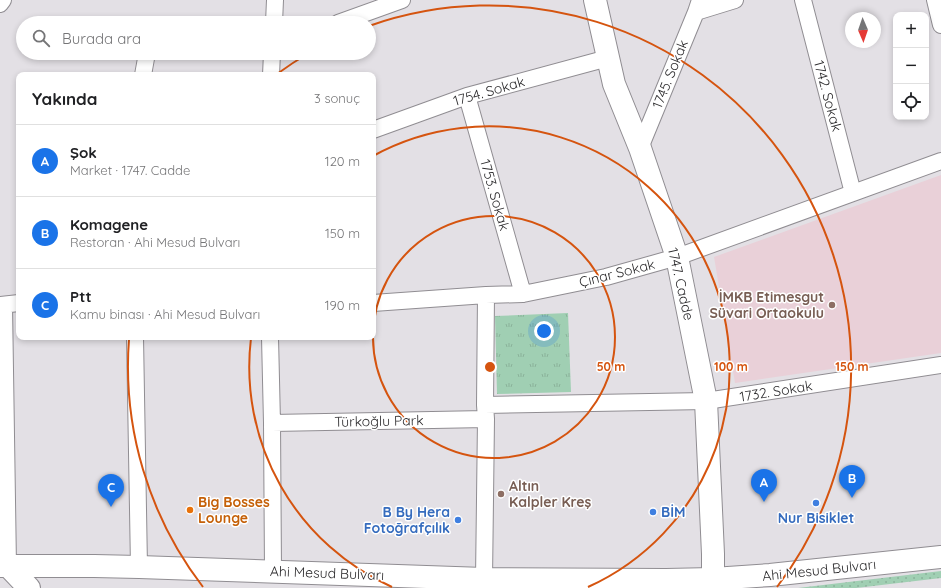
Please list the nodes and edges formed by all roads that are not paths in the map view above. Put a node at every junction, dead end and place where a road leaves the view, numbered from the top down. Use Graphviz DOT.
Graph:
graph roads {
  1 [pos="3,0"];
  2 [pos="275,0"];
  3 [pos="402,0"];
  4 [pos="595,0"];
  5 [pos="735,0"];
  6 [pos="803,0"];
  7 [pos="935,0"];
  8 [pos="0,4"];
  9 [pos="698,6"];
  10 [pos="274,16"];
  11 [pos="357,16"];
  12 [pos="941,25"];
  13 [pos="608,58"];
  14 [pos="146,60"];
  15 [pos="272,60"];
  16 [pos="144,72"];
  17 [pos="271,72"];
  18 [pos="467,96"];
  19 [pos="376,129"];
  20 [pos="640,148"];
  21 [pos="941,161"];
  22 [pos="853,193"];
  23 [pos="677,258"];
  24 [pos="523,294"];
  25 [pos="486,295"];
  26 [pos="376,303"];
  27 [pos="8,304"];
  28 [pos="135,340"];
  29 [pos="270,340"];
  30 [pos="941,365"];
  31 [pos="706,401"];
  32 [pos="485,412"];
  33 [pos="272,424"];
  34 [pos="3,445"];
  35 [pos="941,557"];
  36 [pos="4,566"];
  37 [pos="139,567"];
  38 [pos="273,571"];
  39 [pos="484,580"];
  40 [pos="713,583"];
  41 [pos="9,588"];
  42 [pos="29,588"];
  1 -- 8 [label="street"];
  2 -- 10 [label="street"];
  3 -- 11 [label="street"];
  4 -- 13 [label="main road, 1747. Cadde"];
  5 -- 9 [label="street"];
  6 -- 22 [label="street, 1742. Sokak"];
  7 -- 12 [label="street"];
  9 -- 20 [label="street, 1745. Sokak"];
  13 -- 18 [label="street, 1754. Sokak"];
  13 -- 20 [label="main road, 1747. Cadde"];
  14 -- 16 [label="street"];
  15 -- 17 [label="street"];
  18 -- 19 [label="street, 1754. Sokak"];
  18 -- 24 [label="street, 1753. Sokak"];
  20 -- 23 [label="main road, 1747. Cadde"];
  21 -- 22 [label="street, Çınar Sokak"];
  22 -- 23 [label="street, Çınar Sokak"];
  23 -- 24 [label="street, Çınar Sokak"];
  23 -- 31 [label="main road, 1747. Cadde"];
  24 -- 25 [label="street, Çınar Sokak"];
  25 -- 26 [label="street, Çınar Sokak"];
  25 -- 32 [label="street"];
  27 -- 34 [label="street"];
  28 -- 37 [label="street"];
  29 -- 33 [label="street"];
  30 -- 31 [label="street, 1732. Sokak"];
  31 -- 32 [label="street, 1732. Sokak"];
  31 -- 40 [label="main road, 1747. Cadde"];
  32 -- 33 [label="street, Türkoğlu Park"];
  32 -- 39 [label="street"];
  33 -- 38 [label="street"];
  34 -- 36 [label="street"];
  35 -- 40 [label="main road, Ahi Mesud Bulvarı"];
  36 -- 37 [label="main road, Ahi Mesud Bulvarı"];
  36 -- 41 [label="main road"];
  36 -- 42 [label="main road"];
  37 -- 38 [label="main road, Ahi Mesud Bulvarı"];
  38 -- 39 [label="main road, Ahi Mesud Bulvarı"];
  39 -- 40 [label="main road, Ahi Mesud Bulvarı"];
}
